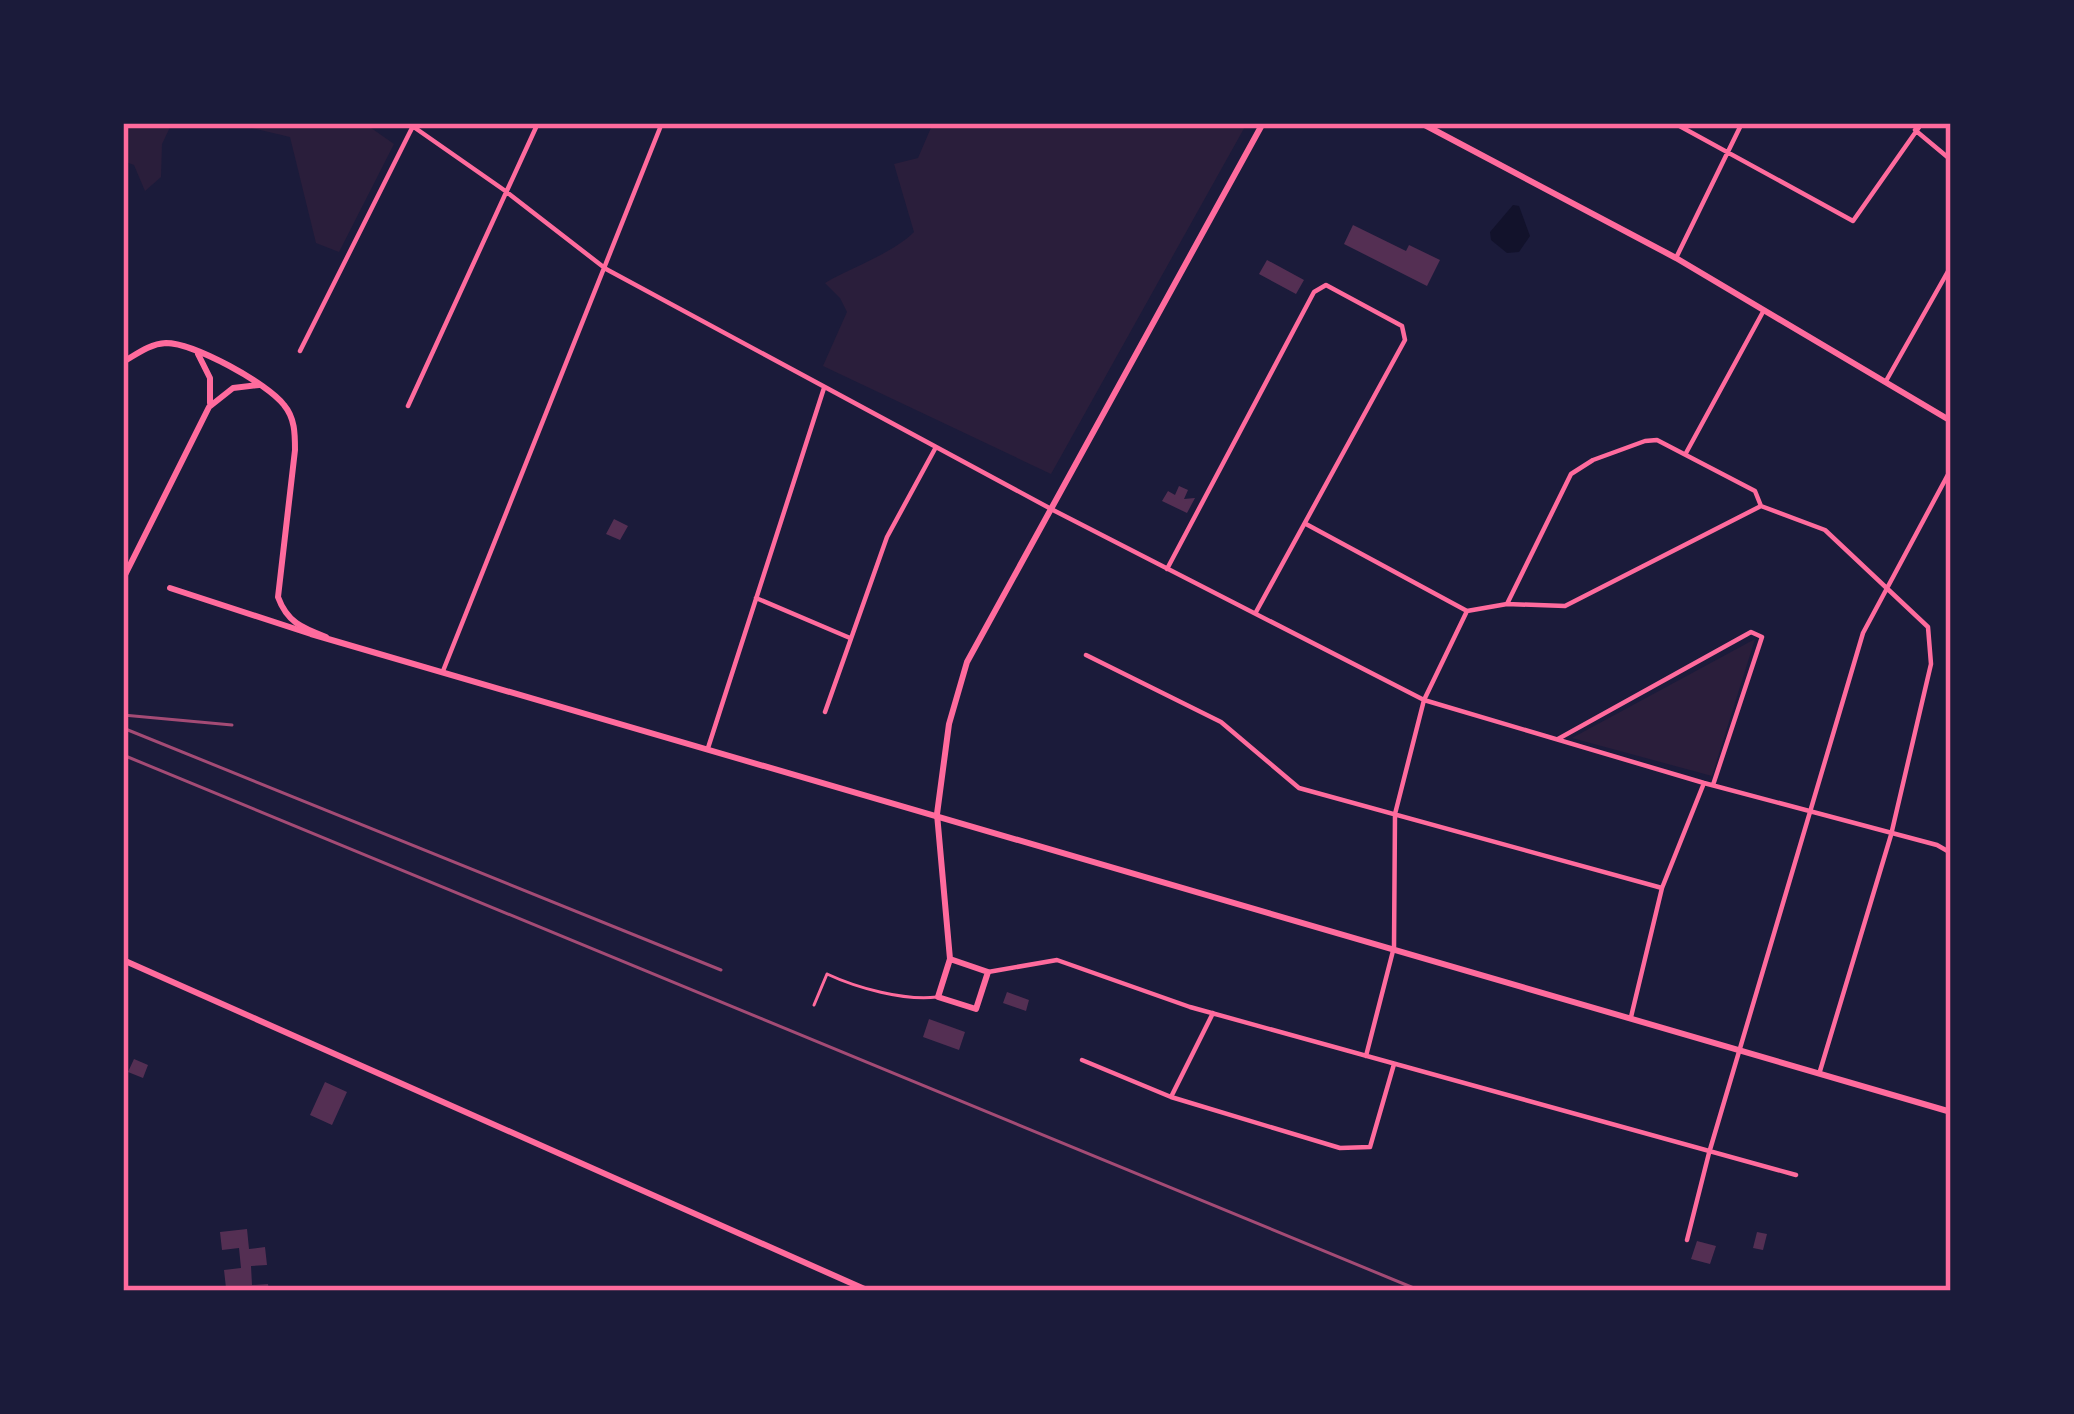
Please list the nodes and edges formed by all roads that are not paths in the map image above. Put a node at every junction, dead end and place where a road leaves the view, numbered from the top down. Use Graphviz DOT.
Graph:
graph roads {
  1 [pos="538,123"];
  2 [pos="662,123"];
  3 [pos="1263,123"];
  4 [pos="1674,123"];
  5 [pos="1742,123"];
  6 [pos="1922,123"];
  7 [pos="412,124"];
  8 [pos="1427,124"];
  9 [pos="1915,130"];
  10 [pos="1727,154"];
  11 [pos="1951,160"];
  12 [pos="504,190"];
  13 [pos="1676,258"];
  14 [pos="1951,266"];
  15 [pos="606,269"];
  16 [pos="1764,310"];
  17 [pos="195,350"];
  18 [pos="300,351"];
  19 [pos="123,362"];
  20 [pos="1885,382"];
  21 [pos="262,386"];
  22 [pos="824,387"];
  23 [pos="408,406"];
  24 [pos="209,407"];
  25 [pos="1951,421"];
  26 [pos="936,447"];
  27 [pos="1686,454"];
  28 [pos="1951,469"];
  29 [pos="1762,506"];
  30 [pos="1053,510"];
  31 [pos="1306,524"];
  32 [pos="1167,569"];
  33 [pos="123,579"];
  34 [pos="1885,587"];
  35 [pos="170,588"];
  36 [pos="756,598"];
  37 [pos="1507,604"];
  38 [pos="1467,611"];
  39 [pos="1255,614"];
  40 [pos="326,637"];
  41 [pos="850,638"];
  42 [pos="1086,655"];
  43 [pos="443,671"];
  44 [pos="1424,700"];
  45 [pos="825,712"];
  46 [pos="1558,739"];
  47 [pos="708,748"];
  48 [pos="1704,783"];
  49 [pos="1714,785"];
  50 [pos="1810,811"];
  51 [pos="937,814"];
  52 [pos="1395,814"];
  53 [pos="1891,835"];
  54 [pos="1951,853"];
  55 [pos="1662,888"];
  56 [pos="1394,947"];
  57 [pos="950,958"];
  58 [pos="123,960"];
  59 [pos="988,972"];
  60 [pos="938,997"];
  61 [pos="814,1005"];
  62 [pos="1213,1013"];
  63 [pos="1631,1016"];
  64 [pos="1741,1049"];
  65 [pos="1366,1057"];
  66 [pos="1082,1060"];
  67 [pos="1394,1064"];
  68 [pos="1820,1073"];
  69 [pos="1171,1097"];
  70 [pos="1951,1112"];
  71 [pos="1709,1153"];
  72 [pos="1796,1175"];
  73 [pos="1687,1240"];
  74 [pos="869,1291"];
  1 -- 12 [label="street"];
  2 -- 15 [label="street"];
  3 -- 30 [label="street"];
  4 -- 10 [label="street"];
  5 -- 10 [label="street"];
  6 -- 9 [label="street"];
  7 -- 12 [label="street"];
  7 -- 18 [label="street"];
  8 -- 13 [label="street"];
  9 -- 10 [label="street"];
  9 -- 11 [label="street"];
  10 -- 13 [label="street"];
  12 -- 15 [label="street"];
  12 -- 23 [label="street"];
  13 -- 16 [label="street"];
  14 -- 20 [label="street"];
  15 -- 22 [label="street"];
  15 -- 43 [label="street"];
  16 -- 20 [label="street"];
  16 -- 27 [label="street"];
  17 -- 19 [label="street"];
  17 -- 21 [label="street"];
  17 -- 24 [label="street"];
  20 -- 25 [label="street"];
  21 -- 24 [label="street"];
  21 -- 40 [label="street"];
  22 -- 26 [label="street"];
  22 -- 36 [label="street"];
  24 -- 33 [label="street"];
  26 -- 30 [label="street"];
  26 -- 41 [label="street"];
  27 -- 29 [label="street"];
  27 -- 37 [label="street"];
  28 -- 34 [label="street"];
  29 -- 34 [label="street"];
  29 -- 37 [label="street"];
  30 -- 32 [label="street"];
  30 -- 51 [label="street"];
  31 -- 32 [label="street"];
  31 -- 38 [label="street"];
  31 -- 39 [label="street"];
  32 -- 39 [label="street"];
  34 -- 50 [label="street"];
  34 -- 53 [label="street"];
  35 -- 40 [label="street"];
  36 -- 41 [label="street"];
  36 -- 47 [label="street"];
  37 -- 38 [label="street"];
  38 -- 44 [label="street"];
  39 -- 44 [label="street"];
  40 -- 43 [label="street"];
  41 -- 45 [label="street"];
  42 -- 52 [label="street"];
  43 -- 47 [label="street"];
  44 -- 46 [label="street"];
  44 -- 52 [label="street"];
  46 -- 48 [label="street"];
  46 -- 49 [label="street"];
  47 -- 51 [label="street"];
  48 -- 49 [label="street"];
  48 -- 55 [label="street"];
  49 -- 50 [label="street"];
  50 -- 53 [label="street"];
  50 -- 64 [label="street"];
  51 -- 56 [label="street"];
  51 -- 57 [label="street"];
  52 -- 55 [label="street"];
  52 -- 56 [label="street"];
  53 -- 54 [label="street"];
  53 -- 68 [label="street"];
  55 -- 63 [label="street"];
  56 -- 63 [label="street"];
  56 -- 65 [label="street"];
  57 -- 59 [label="street"];
  57 -- 60 [label="street"];
  58 -- 74 [label="street"];
  59 -- 60 [label="street"];
  59 -- 62 [label="street"];
  60 -- 61 [label="lane"];
  62 -- 65 [label="street"];
  62 -- 69 [label="street"];
  63 -- 64 [label="street"];
  64 -- 68 [label="street"];
  64 -- 71 [label="street"];
  65 -- 67 [label="street"];
  66 -- 69 [label="street"];
  67 -- 69 [label="street"];
  67 -- 71 [label="street"];
  68 -- 70 [label="street"];
  71 -- 72 [label="street"];
  71 -- 73 [label="street"];
}
